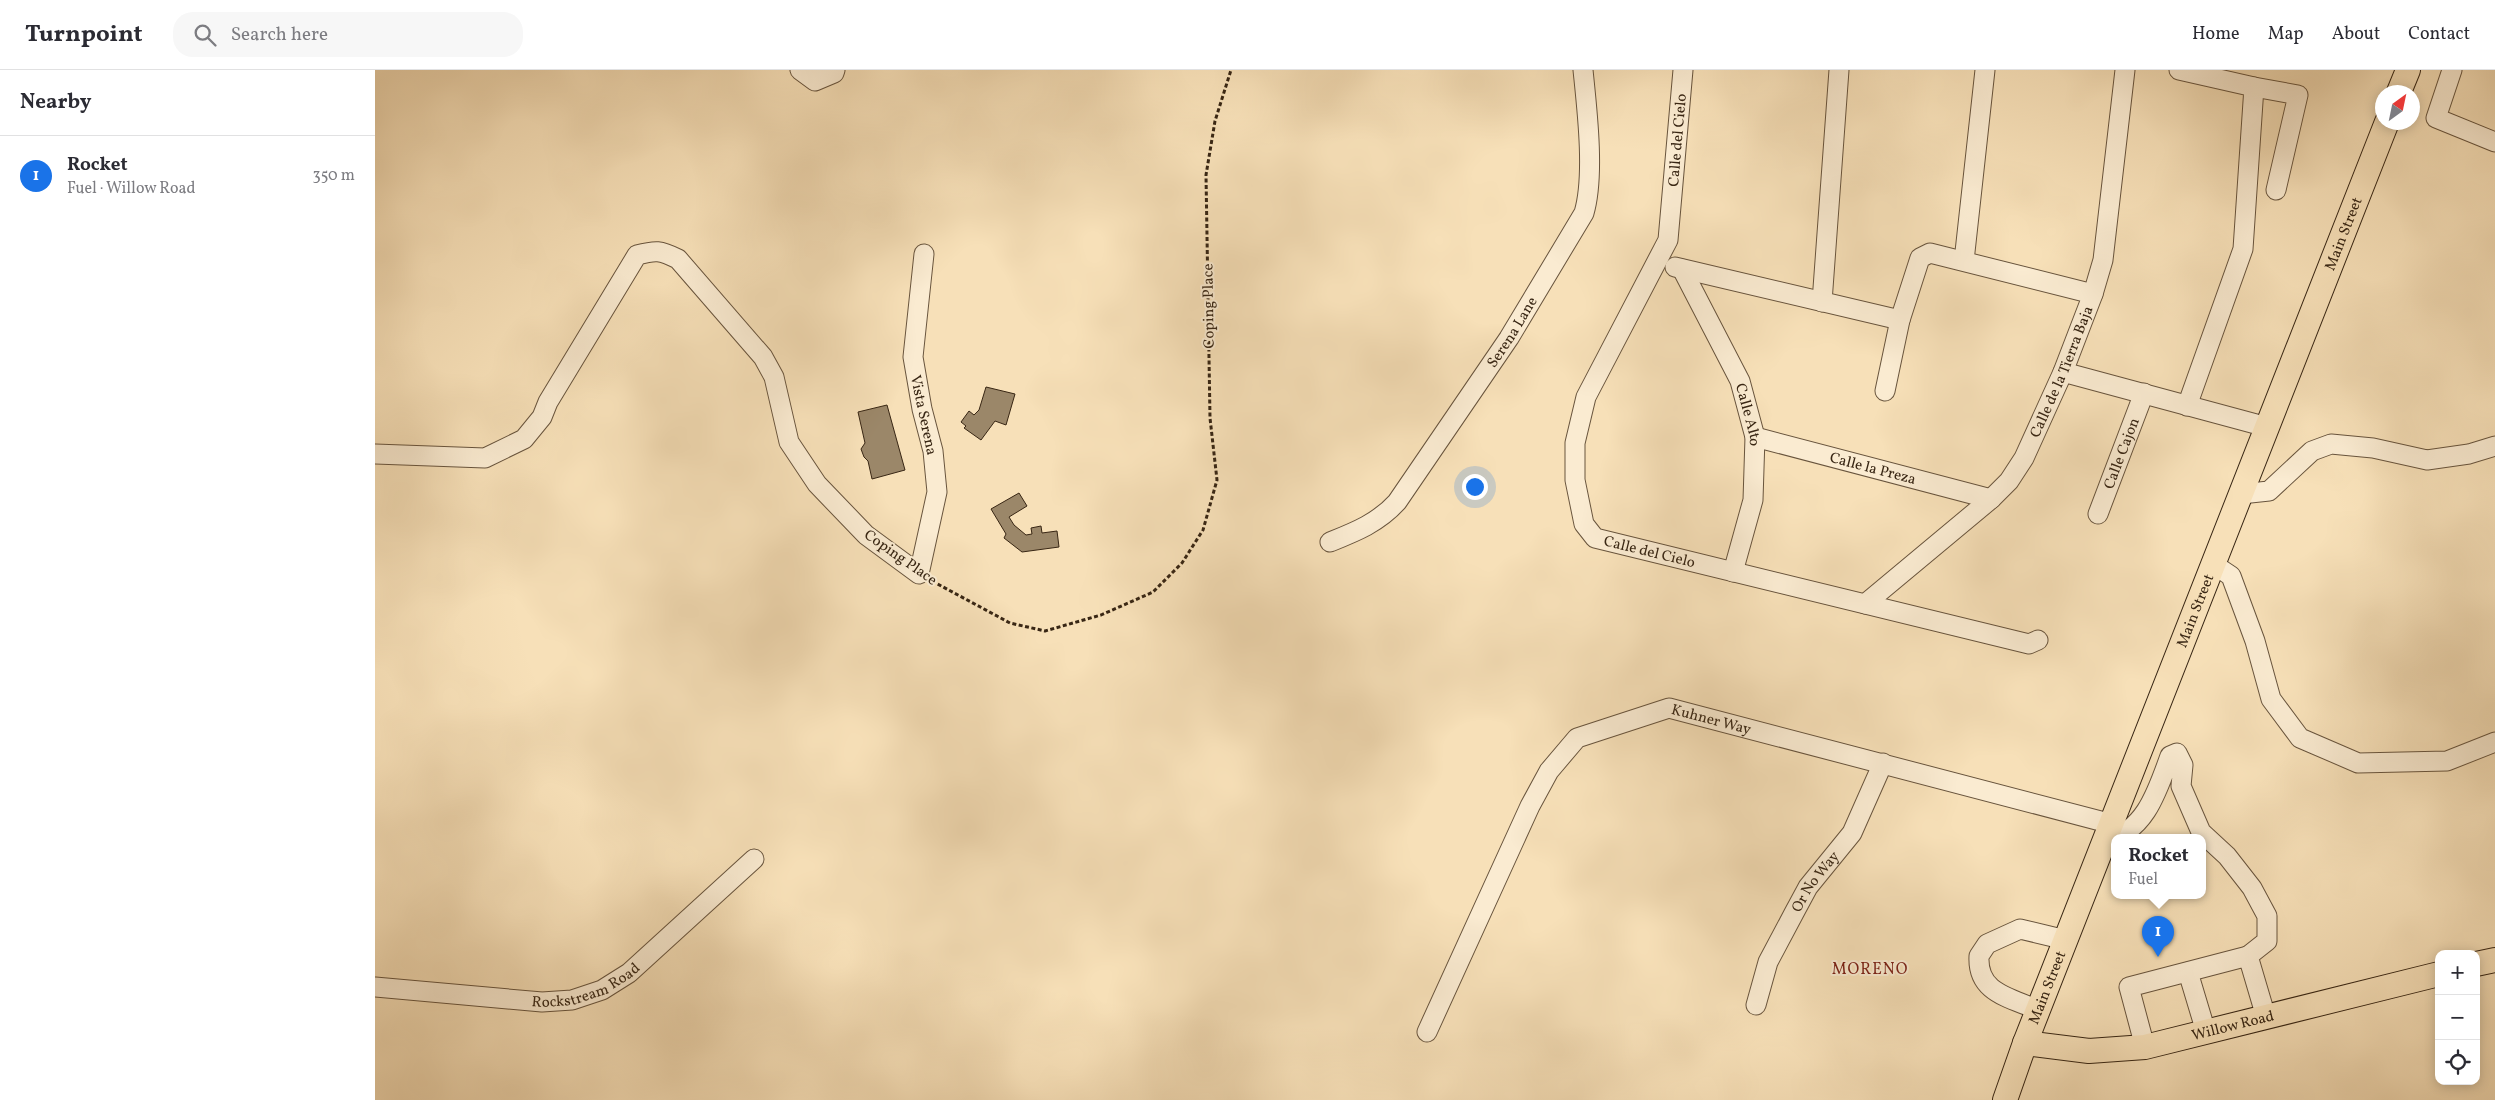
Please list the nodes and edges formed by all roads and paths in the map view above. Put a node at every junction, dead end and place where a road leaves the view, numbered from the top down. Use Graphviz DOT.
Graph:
graph roads {
  1 [pos="800,70"];
  2 [pos="835,70"];
  3 [pos="1231,70"];
  4 [pos="1583,70"];
  5 [pos="1683,70"];
  6 [pos="1839,70"];
  7 [pos="1985,70"];
  8 [pos="2125,70"];
  9 [pos="2179,70"];
  10 [pos="2407,70"];
  11 [pos="2452,70"];
  12 [pos="2402,85"];
  13 [pos="2254,87"];
  14 [pos="2384,130"];
  15 [pos="2495,142"];
  16 [pos="2277,190"];
  17 [pos="924,254"];
  18 [pos="1964,260"];
  19 [pos="1657,263"];
  20 [pos="1682,269"];
  21 [pos="2093,294"];
  22 [pos="1822,302"];
  23 [pos="1901,320"];
  24 [pos="2063,372"];
  25 [pos="1885,391"];
  26 [pos="2144,393"];
  27 [pos="2187,406"];
  28 [pos="2267,427"];
  29 [pos="1755,437"];
  30 [pos="2495,446"];
  31 [pos="375,454"];
  32 [pos="2241,494"];
  33 [pos="1991,499"];
  34 [pos="2098,514"];
  35 [pos="1330,542"];
  36 [pos="2213,564"];
  37 [pos="1733,572"];
  38 [pos="919,574"];
  39 [pos="1865,604"];
  40 [pos="2038,640"];
  41 [pos="2495,742"];
  42 [pos="1883,763"];
  43 [pos="2109,831"];
  44 [pos="2114,834"];
  45 [pos="2124,834"];
  46 [pos="2203,834"];
  47 [pos="2206,837"];
  48 [pos="754,859"];
  49 [pos="2065,940"];
  50 [pos="2247,956"];
  51 [pos="2495,960"];
  52 [pos="2480,963"];
  53 [pos="2189,972"];
  54 [pos="2435,975"];
  55 [pos="375,987"];
  56 [pos="1756,1005"];
  57 [pos="2038,1010"];
  58 [pos="2266,1017"];
  59 [pos="1427,1032"];
  60 [pos="2206,1032"];
  61 [pos="2025,1043"];
  62 [pos="2145,1047"];
  63 [pos="2005,1100"];
  1 -- 2 [label="street"];
  3 -- 38 [label="path, Coping Place"];
  4 -- 35 [label="street, Serena Lane"];
  5 -- 19 [label="street, Calle del Cielo"];
  6 -- 22 [label="street"];
  7 -- 18 [label="street"];
  8 -- 21 [label="street, Calle de la Tierra Baja"];
  9 -- 13 [label="street"];
  10 -- 12 [label="main road"];
  11 -- 15 [label="street"];
  13 -- 16 [label="street"];
  13 -- 27 [label="street"];
  14 -- 28 [label="main road, Main Street"];
  17 -- 38 [label="street, Vista Serena"];
  18 -- 21 [label="street"];
  18 -- 23 [label="street"];
  19 -- 20 [label="street"];
  19 -- 37 [label="street, Calle del Cielo"];
  20 -- 22 [label="street"];
  20 -- 29 [label="street, Calle Alto"];
  21 -- 24 [label="street, Calle de la Tierra Baja"];
  22 -- 23 [label="street"];
  23 -- 25 [label="street"];
  24 -- 26 [label="street"];
  24 -- 33 [label="street, Calle de la Tierra Baja"];
  26 -- 27 [label="street"];
  26 -- 34 [label="street, Calle Cajon"];
  27 -- 28 [label="street"];
  28 -- 32 [label="main road, Main Street"];
  29 -- 33 [label="street, Calle la Preza"];
  29 -- 37 [label="street, Calle Alto"];
  30 -- 32 [label="street"];
  31 -- 38 [label="street, Coping Place"];
  32 -- 36 [label="main road, Main Street"];
  33 -- 39 [label="street, Calle de la Tierra Baja"];
  36 -- 41 [label="street"];
  36 -- 43 [label="main road, Main Street"];
  37 -- 39 [label="street, Calle del Cielo"];
  39 -- 40 [label="street, Calle del Cielo"];
  42 -- 43 [label="street, Kuhner Way"];
  42 -- 56 [label="street, Or No Way"];
  42 -- 59 [label="street, Kuhner Way"];
  43 -- 44 [label="street"];
  43 -- 49 [label="main road, Main Street"];
  45 -- 46 [label="street"];
  47 -- 50 [label="street"];
  48 -- 55 [label="street, Rockstream Road"];
  49 -- 57 [label="main road, Main Street"];
  49 -- 57 [label="street"];
  50 -- 53 [label="street"];
  50 -- 58 [label="street"];
  51 -- 52 [label="main road"];
  53 -- 60 [label="street"];
  53 -- 62 [label="street"];
  54 -- 58 [label="main road, Willow Road"];
  57 -- 61 [label="main road, Main Street"];
  58 -- 60 [label="main road, Willow Road"];
  60 -- 62 [label="main road, Willow Road"];
  61 -- 62 [label="main road, Willow Road"];
  61 -- 63 [label="main road, Main Street"];
}
